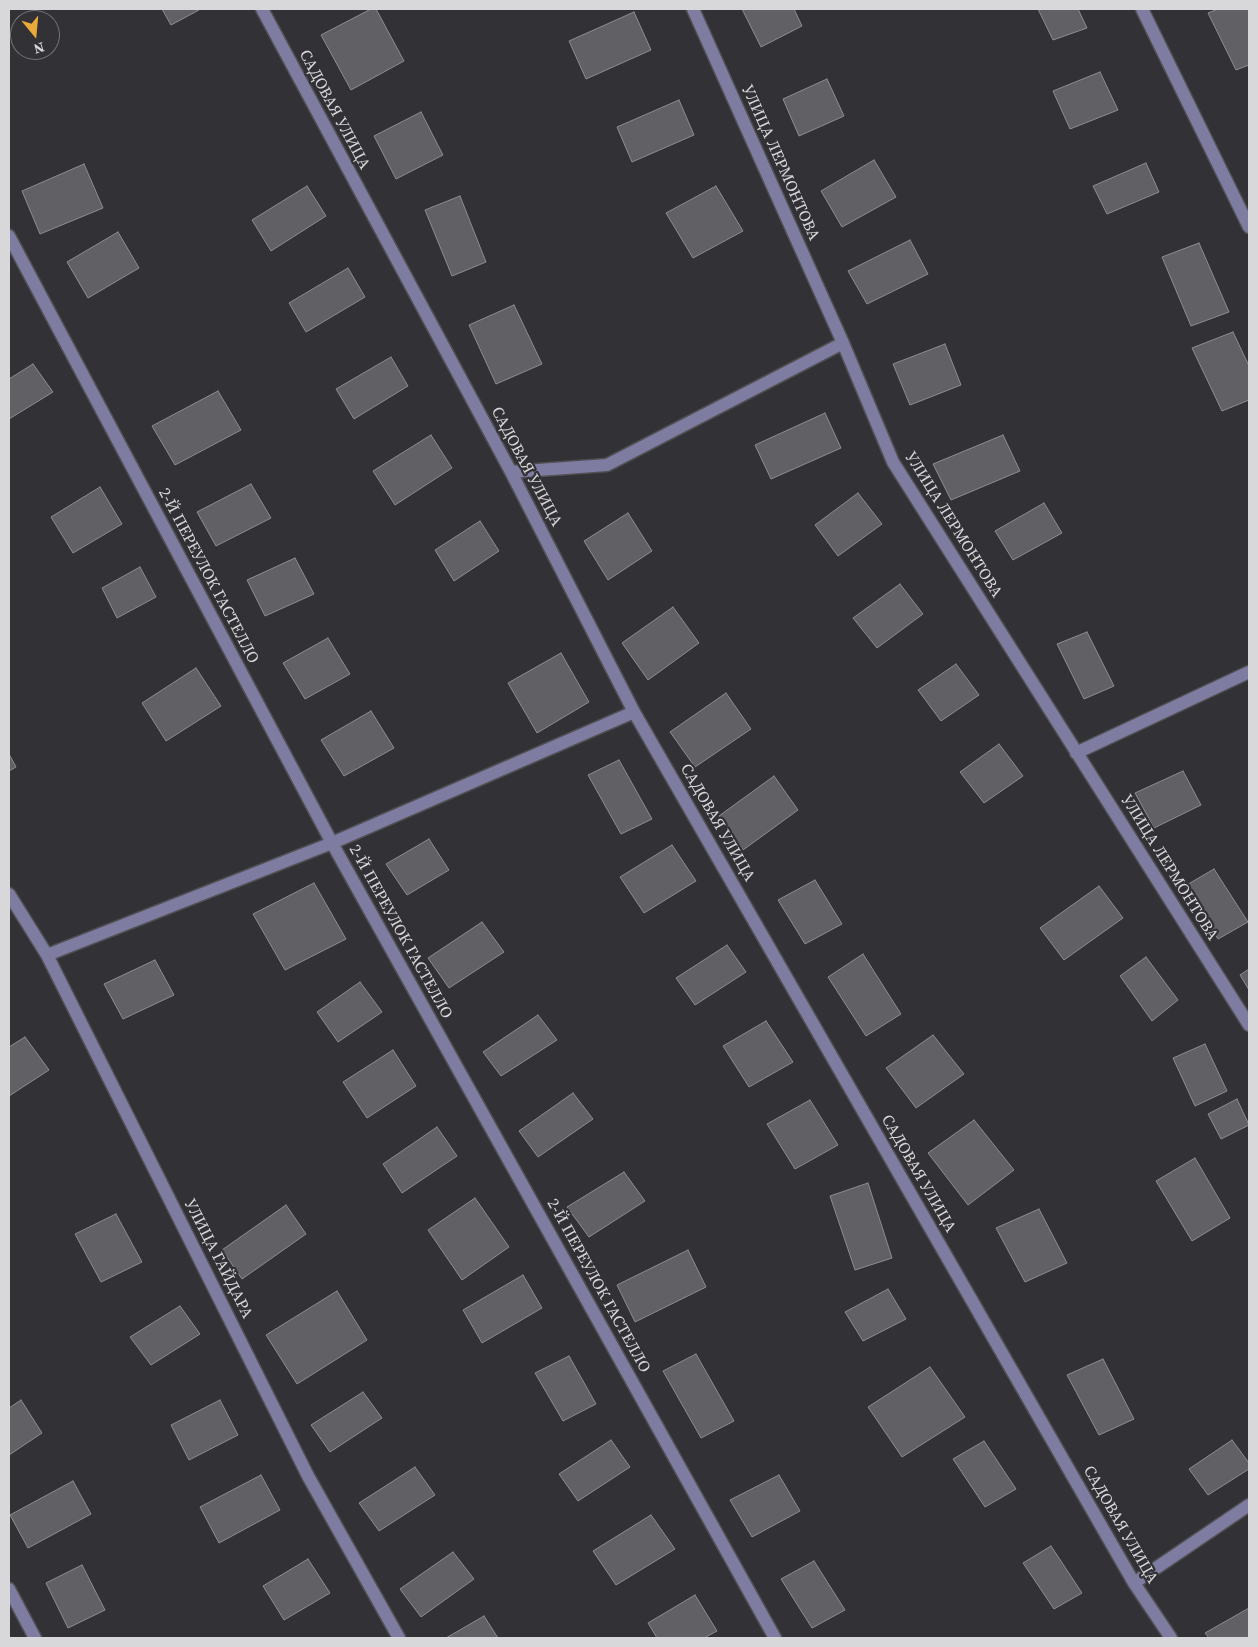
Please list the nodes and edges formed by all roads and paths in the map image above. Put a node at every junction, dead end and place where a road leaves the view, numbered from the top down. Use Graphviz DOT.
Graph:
graph roads {
  1 [pos="262,9"];
  2 [pos="693,9"];
  3 [pos="1142,9"];
  4 [pos="1249,226"];
  5 [pos="9,236"];
  6 [pos="842,343"];
  7 [pos="511,472"];
  8 [pos="1249,672"];
  9 [pos="634,712"];
  10 [pos="1076,753"];
  11 [pos="332,843"];
  12 [pos="9,894"];
  13 [pos="21,915"];
  14 [pos="9,922"];
  15 [pos="47,955"];
  16 [pos="1249,1025"];
  17 [pos="1249,1505"];
  18 [pos="1134,1582"];
  19 [pos="9,1589"];
  20 [pos="35,1638"];
  21 [pos="398,1638"];
  22 [pos="775,1638"];
  23 [pos="1171,1638"];
  1 -- 7 [label="street, САДОВАЯ УЛИЦА"];
  2 -- 6 [label="street, УЛИЦА ЛЕРМОНТОВА"];
  3 -- 4 [label="street"];
  5 -- 11 [label="street, 2-Й ПЕРЕУЛОК ГАСТЕЛЛО"];
  6 -- 7 [label="street"];
  6 -- 10 [label="street, УЛИЦА ЛЕРМОНТОВА"];
  7 -- 9 [label="street, САДОВАЯ УЛИЦА"];
  8 -- 10 [label="street"];
  9 -- 11 [label="street"];
  9 -- 18 [label="street, САДОВАЯ УЛИЦА"];
  10 -- 16 [label="street, УЛИЦА ЛЕРМОНТОВА"];
  11 -- 15 [label="street"];
  11 -- 22 [label="street, 2-Й ПЕРЕУЛОК ГАСТЕЛЛО"];
  12 -- 13 [label="street, УЛИЦА ГАЙДАРА"];
  13 -- 14 [label="street"];
  13 -- 15 [label="street, УЛИЦА ГАЙДАРА"];
  15 -- 21 [label="street, УЛИЦА ГАЙДАРА"];
  17 -- 18 [label="street"];
  18 -- 23 [label="street, САДОВАЯ УЛИЦА"];
  19 -- 20 [label="street"];
}
